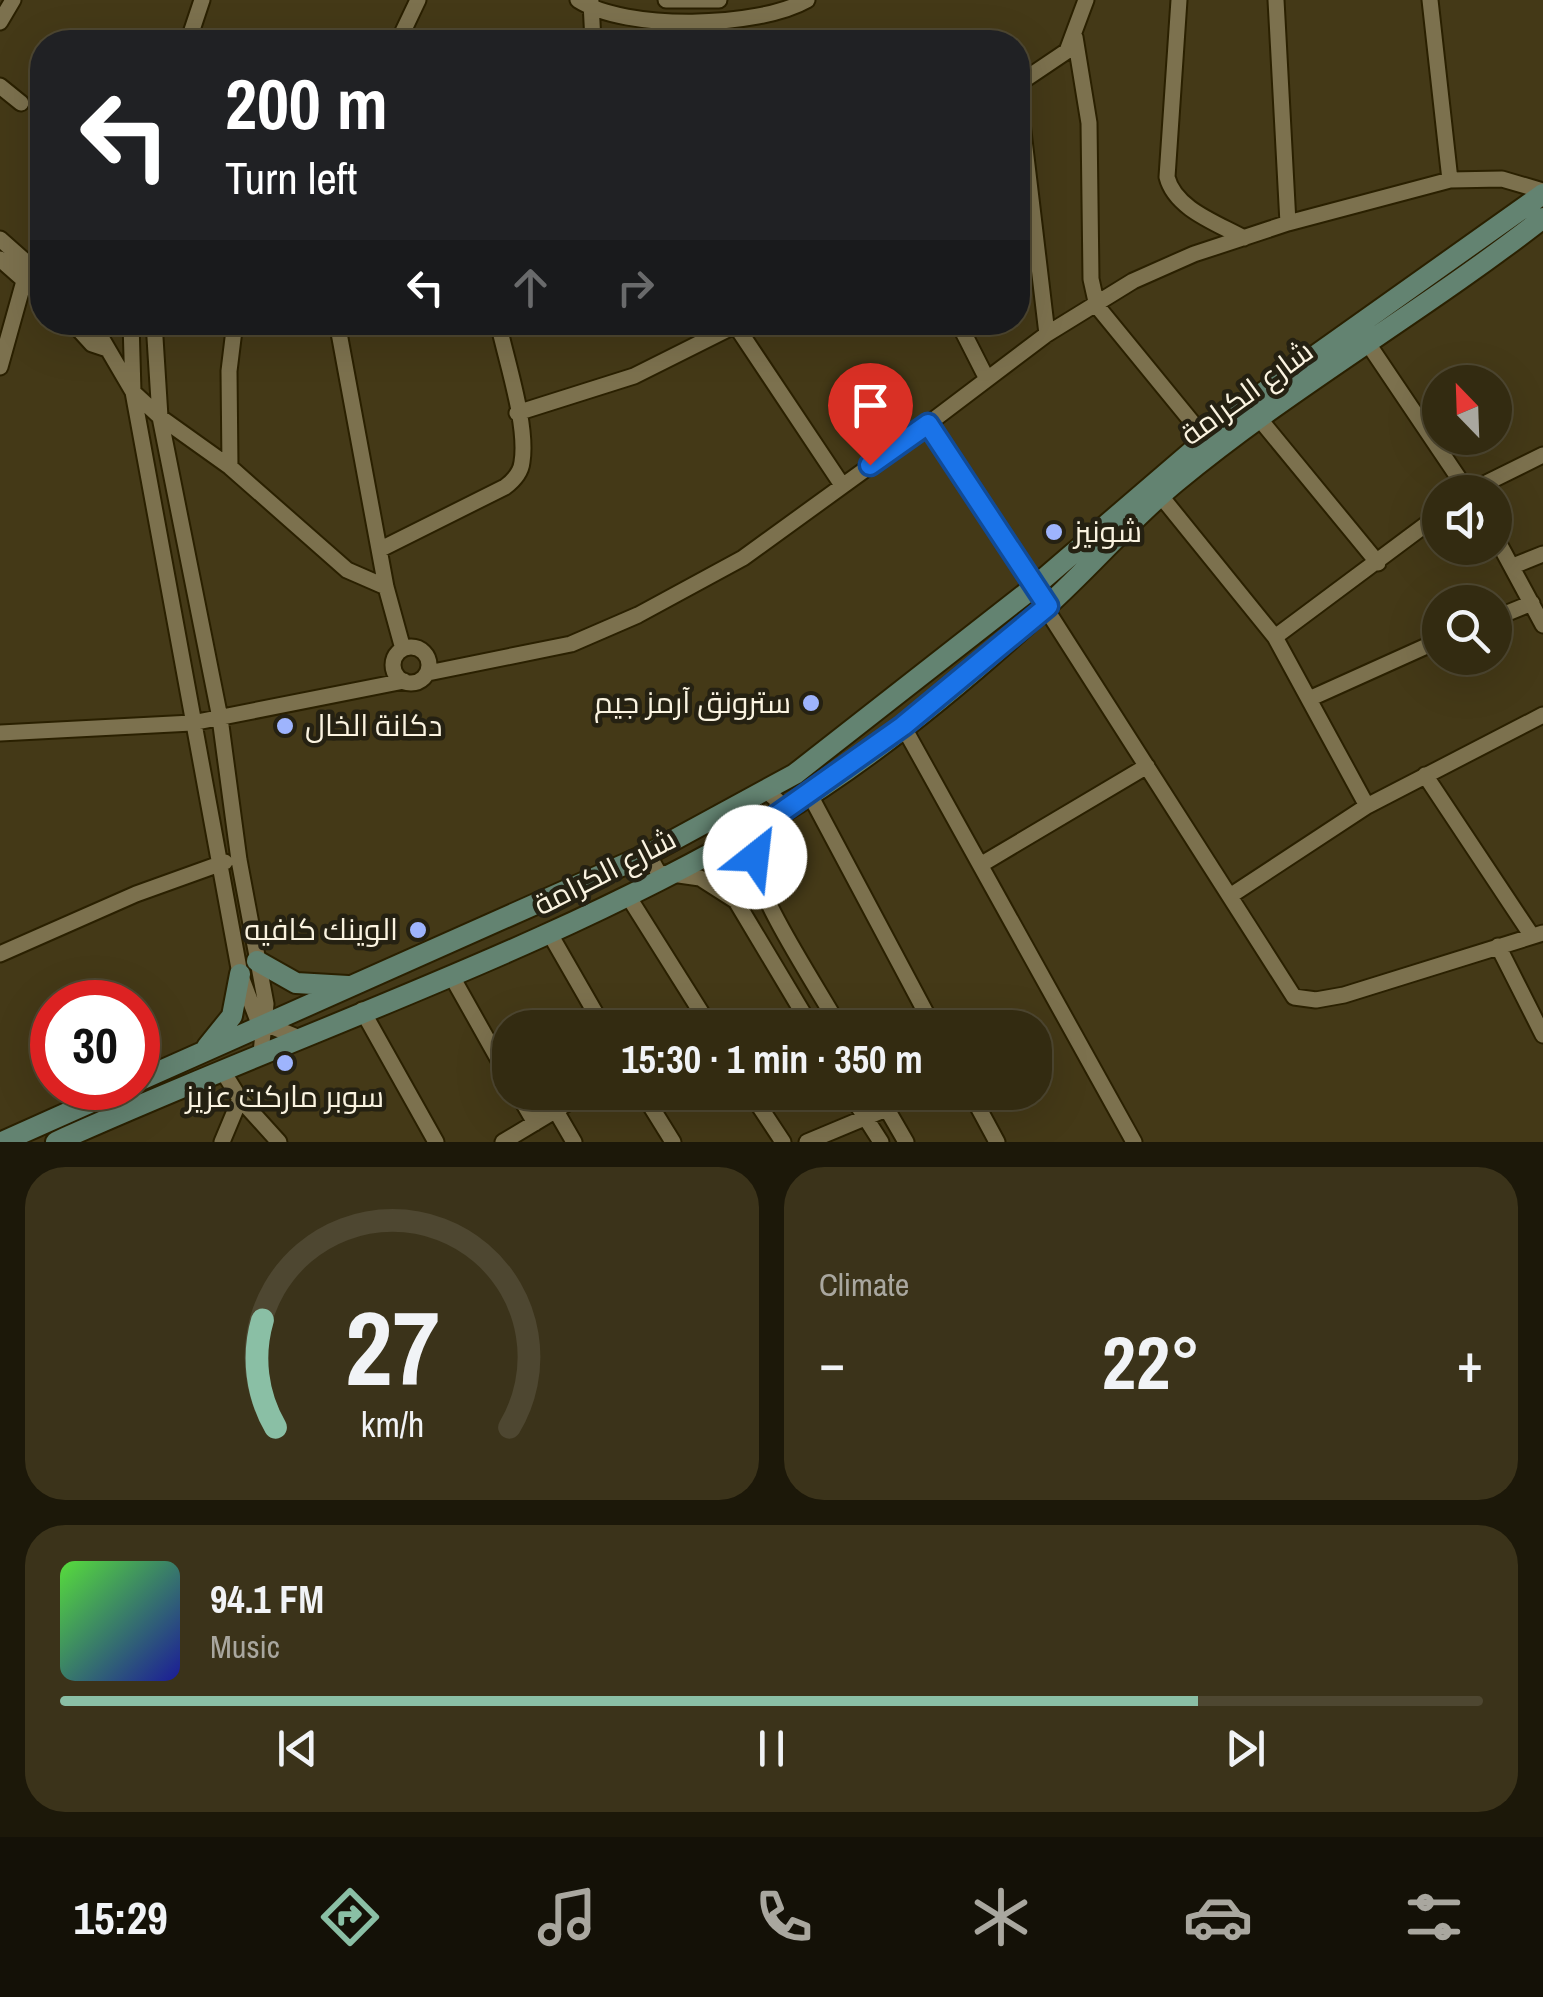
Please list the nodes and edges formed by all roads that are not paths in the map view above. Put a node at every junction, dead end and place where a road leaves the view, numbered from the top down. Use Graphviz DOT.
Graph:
graph roads {
  1 [pos="13,0"];
  2 [pos="202,0"];
  3 [pos="418,0"];
  4 [pos="669,0"];
  5 [pos="686,0"];
  6 [pos="719,0"];
  7 [pos="807,0"];
  8 [pos="1086,0"];
  9 [pos="1178,0"];
  10 [pos="1276,0"];
  11 [pos="1430,0"];
  12 [pos="587,3"];
  13 [pos="673,19"];
  14 [pos="0,22"];
  15 [pos="192,30"];
  16 [pos="404,30"];
  17 [pos="591,30"];
  18 [pos="1076,37"];
  19 [pos="1030,78"];
  20 [pos="0,86"];
  21 [pos="21,103"];
  22 [pos="1450,180"];
  23 [pos="1030,189"];
  24 [pos="1543,192"];
  25 [pos="1543,218"];
  26 [pos="1288,224"];
  27 [pos="1244,238"];
  28 [pos="0,239"];
  29 [pos="0,259"];
  30 [pos="30,265"];
  31 [pos="24,281"];
  32 [pos="30,286"];
  33 [pos="1096,306"];
  34 [pos="1047,334"];
  35 [pos="84,335"];
  36 [pos="100,335"];
  37 [pos="132,335"];
  38 [pos="155,335"];
  39 [pos="233,335"];
  40 [pos="340,335"];
  41 [pos="501,335"];
  42 [pos="717,335"];
  43 [pos="746,335"];
  44 [pos="964,335"];
  45 [pos="1369,345"];
  46 [pos="107,348"];
  47 [pos="0,367"];
  48 [pos="986,379"];
  49 [pos="134,392"];
  50 [pos="1254,411"];
  51 [pos="518,413"];
  52 [pos="160,417"];
  53 [pos="928,424"];
  54 [pos="1205,438"];
  55 [pos="1543,455"];
  56 [pos="230,467"];
  57 [pos="1457,475"];
  58 [pos="1502,475"];
  59 [pos="842,486"];
  60 [pos="1160,496"];
  61 [pos="1422,528"];
  62 [pos="381,549"];
  63 [pos="1543,554"];
  64 [pos="1378,563"];
  65 [pos="1513,566"];
  66 [pos="386,587"];
  67 [pos="1034,587"];
  68 [pos="1532,602"];
  69 [pos="1048,606"];
  70 [pos="1512,611"];
  71 [pos="1543,625"];
  72 [pos="1275,637"];
  73 [pos="1422,648"];
  74 [pos="403,649"];
  75 [pos="428,666"];
  76 [pos="399,676"];
  77 [pos="1309,698"];
  78 [pos="1543,714"];
  79 [pos="220,718"];
  80 [pos="192,723"];
  81 [pos="903,726"];
  82 [pos="0,733"];
  83 [pos="1147,766"];
  84 [pos="1424,775"];
  85 [pos="766,791"];
  86 [pos="810,795"];
  87 [pos="1367,806"];
  88 [pos="773,818"];
  89 [pos="648,854"];
  90 [pos="239,860"];
  91 [pos="218,864"];
  92 [pos="982,864"];
  93 [pos="755,869"];
  94 [pos="670,874"];
  95 [pos="725,890"];
  96 [pos="628,896"];
  97 [pos="1230,896"];
  98 [pos="550,934"];
  99 [pos="1537,935"];
  100 [pos="1498,946"];
  101 [pos="0,954"];
  102 [pos="249,967"];
  103 [pos="451,974"];
  104 [pos="355,986"];
  105 [pos="362,1010"];
  106 [pos="594,1010"];
  107 [pos="700,1010"];
  108 [pos="802,1010"];
  109 [pos="830,1010"];
  110 [pos="924,1010"];
  111 [pos="266,1026"];
  112 [pos="1543,1035"];
  113 [pos="297,1037"];
  114 [pos="492,1048"];
  115 [pos="202,1052"];
  116 [pos="261,1053"];
  117 [pos="222,1070"];
  118 [pos="160,1071"];
  119 [pos="240,1099"];
  120 [pos="74,1110"];
  121 [pos="527,1110"];
  122 [pos="653,1110"];
  123 [pos="762,1110"];
  124 [pos="859,1110"];
  125 [pos="884,1110"];
  126 [pos="887,1110"];
  127 [pos="980,1110"];
  128 [pos="556,1111"];
  129 [pos="864,1119"];
  130 [pos="534,1123"];
  131 [pos="100,1133"];
  132 [pos="2,1142"];
  133 [pos="56,1142"];
  134 [pos="222,1142"];
  135 [pos="279,1142"];
  136 [pos="436,1142"];
  137 [pos="503,1142"];
  138 [pos="574,1142"];
  139 [pos="673,1142"];
  140 [pos="783,1142"];
  141 [pos="807,1142"];
  142 [pos="881,1142"];
  143 [pos="906,1142"];
  144 [pos="997,1142"];
  145 [pos="1134,1142"];
  1 -- 14 [label="street"];
  2 -- 15 [label="street"];
  3 -- 16 [label="street"];
  4 -- 5 [label="street"];
  4 -- 13 [label="street"];
  5 -- 6 [label="street"];
  5 -- 13 [label="street"];
  7 -- 13 [label="street"];
  8 -- 18 [label="street"];
  9 -- 27 [label="street"];
  10 -- 26 [label="street"];
  11 -- 22 [label="street"];
  12 -- 13 [label="street"];
  12 -- 17 [label="street"];
  18 -- 19 [label="street"];
  18 -- 33 [label="street"];
  20 -- 21 [label="street"];
  22 -- 24 [label="street"];
  22 -- 26 [label="street"];
  23 -- 34 [label="street"];
  24 -- 50 [label="street, شارع الكرامة"];
  25 -- 45 [label="street, شارع الكرامة"];
  26 -- 27 [label="street"];
  27 -- 33 [label="street"];
  28 -- 30 [label="street"];
  29 -- 31 [label="street"];
  31 -- 32 [label="street"];
  31 -- 47 [label="street"];
  33 -- 34 [label="street"];
  33 -- 54 [label="street"];
  34 -- 48 [label="street"];
  35 -- 46 [label="street"];
  36 -- 46 [label="street"];
  37 -- 49 [label="street"];
  38 -- 52 [label="street"];
  39 -- 56 [label="street"];
  40 -- 62 [label="street"];
  41 -- 51 [label="street"];
  42 -- 51 [label="street"];
  43 -- 59 [label="street"];
  44 -- 48 [label="street"];
  45 -- 50 [label="street, شارع الكرامة"];
  45 -- 57 [label="street"];
  46 -- 49 [label="street"];
  48 -- 53 [label="street"];
  49 -- 52 [label="street"];
  49 -- 80 [label="street"];
  50 -- 54 [label="street, شارع الكرامة"];
  50 -- 60 [label="street, شارع الكرامة"];
  50 -- 64 [label="street"];
  51 -- 62 [label="street"];
  52 -- 56 [label="street"];
  52 -- 79 [label="street"];
  53 -- 59 [label="street"];
  53 -- 67 [label="street"];
  54 -- 67 [label="street, شارع الكرامة"];
  55 -- 58 [label="street"];
  56 -- 66 [label="street"];
  59 -- 75 [label="street"];
  60 -- 69 [label="street, شارع الكرامة"];
  60 -- 72 [label="street"];
  61 -- 64 [label="street"];
  62 -- 66 [label="street"];
  63 -- 65 [label="street"];
  64 -- 72 [label="street"];
  65 -- 68 [label="street"];
  66 -- 74 [label="street"];
  67 -- 69 [label="street"];
  67 -- 85 [label="street, شارع الكرامة"];
  68 -- 70 [label="street"];
  68 -- 71 [label="street"];
  69 -- 81 [label="street, شارع الكرامة"];
  69 -- 83 [label="street"];
  72 -- 77 [label="street"];
  73 -- 77 [label="street"];
  74 -- 75 [label="street"];
  74 -- 76 [label="street"];
  75 -- 76 [label="street"];
  76 -- 79 [label="street"];
  77 -- 87 [label="street"];
  78 -- 84 [label="street"];
  79 -- 80 [label="street"];
  79 -- 90 [label="street"];
  80 -- 82 [label="street"];
  80 -- 91 [label="street"];
  81 -- 86 [label="street, شارع الكرامة"];
  81 -- 92 [label="street"];
  83 -- 92 [label="street"];
  83 -- 97 [label="street"];
  84 -- 87 [label="street"];
  84 -- 99 [label="street"];
  85 -- 88 [label="street"];
  85 -- 89 [label="street, شارع الكرامة"];
  86 -- 88 [label="street, شارع الكرامة"];
  86 -- 110 [label="street"];
  87 -- 97 [label="street"];
  88 -- 93 [label="street"];
  88 -- 94 [label="street, شارع الكرامة"];
  89 -- 94 [label="street"];
  89 -- 104 [label="street, شارع الكرامة"];
  90 -- 91 [label="street"];
  90 -- 102 [label="street"];
  91 -- 101 [label="street"];
  91 -- 102 [label="street"];
  92 -- 145 [label="street"];
  93 -- 95 [label="street"];
  93 -- 109 [label="street"];
  94 -- 95 [label="street"];
  94 -- 96 [label="street, شارع الكرامة"];
  95 -- 108 [label="street"];
  96 -- 98 [label="street, شارع الكرامة"];
  96 -- 107 [label="street"];
  97 -- 100 [label="street"];
  98 -- 103 [label="street, شارع الكرامة"];
  98 -- 106 [label="street"];
  99 -- 100 [label="street"];
  100 -- 112 [label="street"];
  102 -- 104 [label="street"];
  102 -- 111 [label="street"];
  102 -- 115 [label="street"];
  103 -- 105 [label="street, شارع الكرامة"];
  103 -- 114 [label="street"];
  104 -- 111 [label="street, شارع الكرامة"];
  105 -- 113 [label="street, شارع الكرامة"];
  105 -- 136 [label="street"];
  111 -- 113 [label="street"];
  111 -- 115 [label="street, شارع الكرامة"];
  111 -- 116 [label="street"];
  113 -- 116 [label="street, شارع الكرامة"];
  115 -- 118 [label="street, شارع الكرامة"];
  116 -- 117 [label="street, شارع الكرامة"];
  117 -- 119 [label="street"];
  117 -- 131 [label="street, شارع الكرامة"];
  119 -- 134 [label="street"];
  119 -- 135 [label="street"];
  120 -- 132 [label="street"];
  121 -- 130 [label="street"];
  122 -- 139 [label="street"];
  123 -- 140 [label="street"];
  124 -- 129 [label="street"];
  125 -- 129 [label="street"];
  126 -- 143 [label="street"];
  127 -- 144 [label="street"];
  128 -- 130 [label="street"];
  128 -- 138 [label="street"];
  129 -- 141 [label="street"];
  129 -- 142 [label="street"];
  130 -- 137 [label="street"];
  131 -- 133 [label="street, شارع الكرامة"];
}
